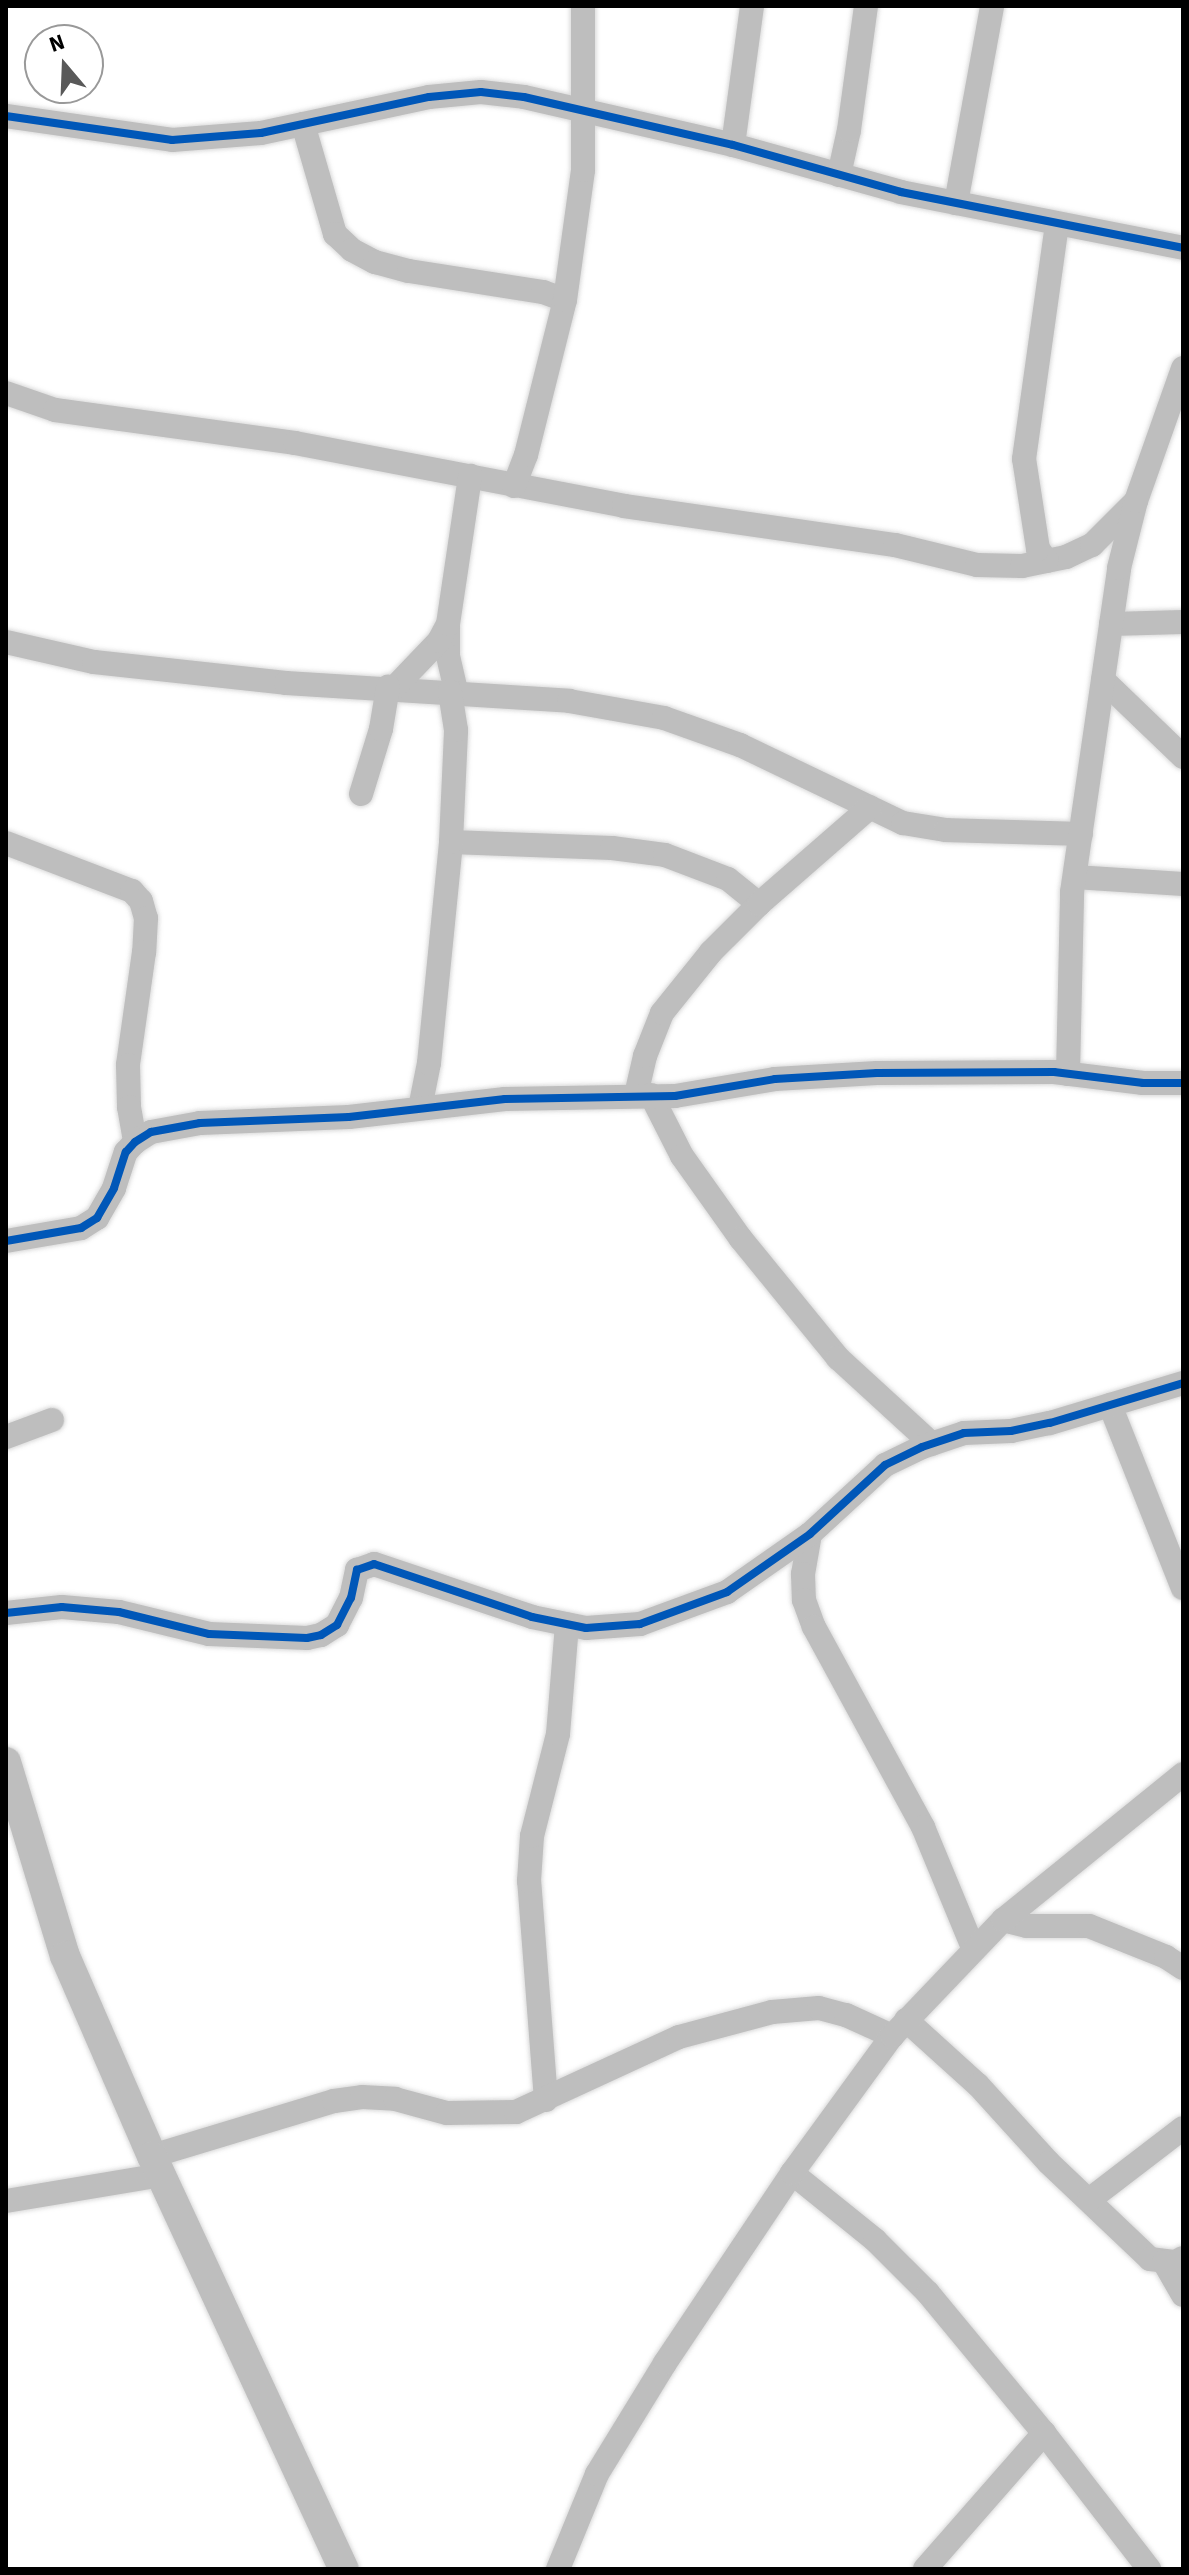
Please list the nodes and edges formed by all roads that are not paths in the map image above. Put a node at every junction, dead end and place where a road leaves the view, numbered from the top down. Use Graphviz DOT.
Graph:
graph roads {
  1 [pos="583,6"];
  2 [pos="752,6"];
  3 [pos="866,6"];
  4 [pos="992,6"];
  5 [pos="581,111"];
  6 [pos="6,116"];
  7 [pos="303,124"];
  8 [pos="733,145"];
  9 [pos="839,175"];
  10 [pos="956,203"];
  11 [pos="1057,225"];
  12 [pos="1183,248"];
  13 [pos="565,300"];
  14 [pos="1183,368"];
  15 [pos="6,393"];
  16 [pos="470,476"];
  17 [pos="514,486"];
  18 [pos="1136,501"];
  19 [pos="1047,561"];
  20 [pos="1183,622"];
  21 [pos="448,624"];
  22 [pos="1111,624"];
  23 [pos="6,642"];
  24 [pos="1103,680"];
  25 [pos="392,687"];
  26 [pos="453,691"];
  27 [pos="1183,757"];
  28 [pos="361,794"];
  29 [pos="870,807"];
  30 [pos="1081,834"];
  31 [pos="451,842"];
  32 [pos="6,843"];
  33 [pos="1075,877"];
  34 [pos="1183,884"];
  35 [pos="759,904"];
  36 [pos="1068,1074"];
  37 [pos="1183,1083"];
  38 [pos="644,1095"];
  39 [pos="420,1108"];
  40 [pos="135,1142"];
  41 [pos="6,1241"];
  42 [pos="1183,1383"];
  43 [pos="1110,1405"];
  44 [pos="52,1420"];
  45 [pos="6,1437"];
  46 [pos="932,1444"];
  47 [pos="810,1534"];
  48 [pos="1183,1588"];
  49 [pos="6,1613"];
  50 [pos="567,1624"];
  51 [pos="6,1762"];
  52 [pos="1183,1774"];
  53 [pos="1003,1920"];
  54 [pos="973,1948"];
  55 [pos="1183,1968"];
  56 [pos="899,2028"];
  57 [pos="546,2100"];
  58 [pos="1183,2128"];
  59 [pos="157,2166"];
  60 [pos="792,2173"];
  61 [pos="1089,2200"];
  62 [pos="6,2201"];
  63 [pos="1173,2260"];
  64 [pos="1183,2295"];
  65 [pos="1044,2433"];
  66 [pos="344,2569"];
  67 [pos="558,2569"];
  68 [pos="925,2569"];
  69 [pos="1149,2569"];
  1 -- 5 [label="street"];
  2 -- 8 [label="street"];
  3 -- 9 [label="street"];
  4 -- 10 [label="street"];
  5 -- 7 [label="street"];
  5 -- 8 [label="street"];
  5 -- 13 [label="street"];
  6 -- 7 [label="street"];
  7 -- 13 [label="street"];
  8 -- 9 [label="street"];
  9 -- 10 [label="street"];
  10 -- 11 [label="street"];
  11 -- 12 [label="street"];
  11 -- 19 [label="street"];
  13 -- 17 [label="street"];
  14 -- 18 [label="street"];
  15 -- 16 [label="street"];
  16 -- 17 [label="street"];
  16 -- 21 [label="street"];
  17 -- 19 [label="street"];
  18 -- 19 [label="street"];
  18 -- 22 [label="street"];
  20 -- 22 [label="street"];
  21 -- 25 [label="street"];
  21 -- 26 [label="street"];
  22 -- 24 [label="street"];
  23 -- 25 [label="street"];
  24 -- 27 [label="street"];
  24 -- 30 [label="street"];
  25 -- 26 [label="street"];
  25 -- 28 [label="street"];
  26 -- 29 [label="street"];
  26 -- 31 [label="street"];
  29 -- 30 [label="street"];
  29 -- 35 [label="street"];
  30 -- 33 [label="street"];
  31 -- 35 [label="street"];
  31 -- 39 [label="street"];
  32 -- 40 [label="street"];
  33 -- 34 [label="street"];
  33 -- 36 [label="street"];
  35 -- 38 [label="street"];
  36 -- 37 [label="street"];
  36 -- 38 [label="street"];
  38 -- 39 [label="street"];
  38 -- 46 [label="street"];
  39 -- 40 [label="street"];
  40 -- 41 [label="street"];
  42 -- 43 [label="street"];
  43 -- 46 [label="street"];
  43 -- 48 [label="street"];
  44 -- 45 [label="street"];
  46 -- 47 [label="street"];
  47 -- 50 [label="street"];
  47 -- 54 [label="street"];
  49 -- 50 [label="street"];
  50 -- 57 [label="street"];
  51 -- 59 [label="main road"];
  52 -- 53 [label="street"];
  53 -- 54 [label="street"];
  53 -- 55 [label="street"];
  54 -- 56 [label="street"];
  56 -- 57 [label="street"];
  56 -- 60 [label="street"];
  56 -- 61 [label="street"];
  57 -- 59 [label="street"];
  58 -- 61 [label="street"];
  59 -- 62 [label="street"];
  59 -- 66 [label="main road"];
  60 -- 65 [label="street"];
  60 -- 67 [label="street"];
  61 -- 63 [label="street"];
  63 -- 64 [label="street"];
  65 -- 68 [label="street"];
  65 -- 69 [label="street"];
}
